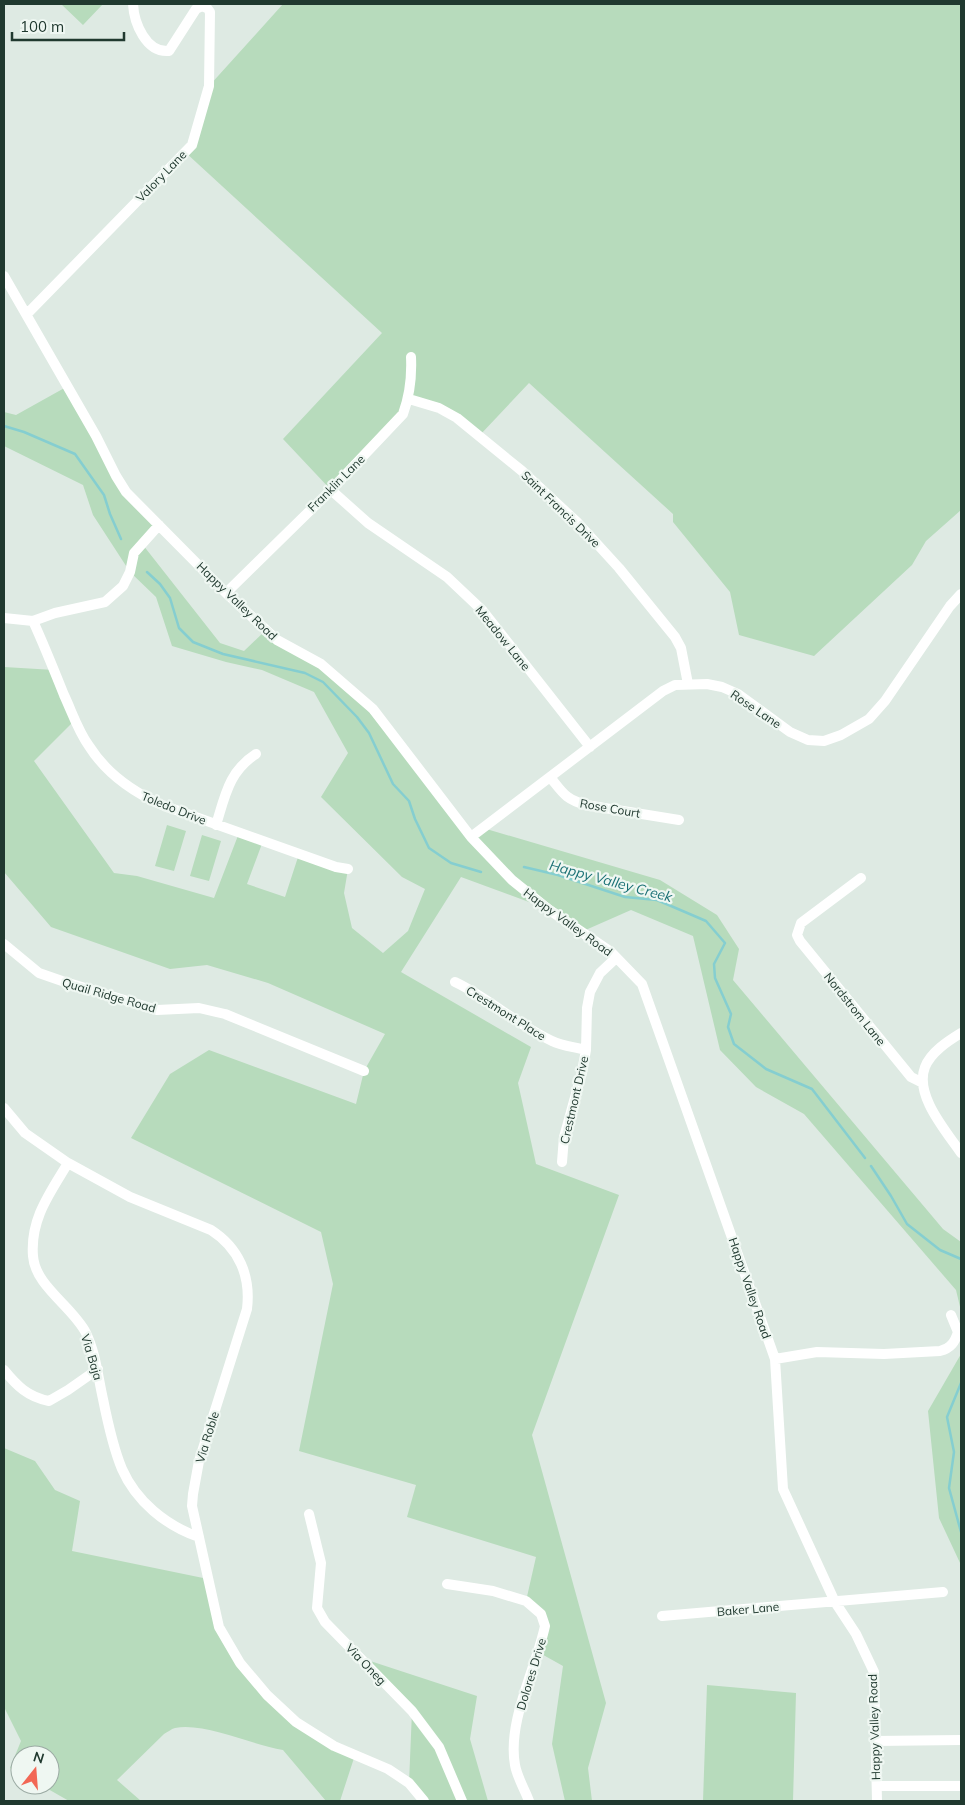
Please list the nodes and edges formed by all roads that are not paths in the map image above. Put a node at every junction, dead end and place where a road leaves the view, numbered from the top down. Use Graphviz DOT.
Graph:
graph roads {
  1 [pos="132,4"];
  2 [pos="4,276"];
  3 [pos="26,314"];
  4 [pos="412,357"];
  5 [pos="409,399"];
  6 [pos="331,490"];
  7 [pos="159,524"];
  8 [pos="226,593"];
  9 [pos="961,594"];
  10 [pos="4,618"];
  11 [pos="33,621"];
  12 [pos="688,684"];
  13 [pos="590,747"];
  14 [pos="256,754"];
  15 [pos="550,777"];
  16 [pos="679,820"];
  17 [pos="216,824"];
  18 [pos="471,837"];
  19 [pos="348,869"];
  20 [pos="861,878"];
  21 [pos="4,944"];
  22 [pos="616,958"];
  23 [pos="455,982"];
  24 [pos="961,1033"];
  25 [pos="586,1050"];
  26 [pos="364,1071"];
  27 [pos="923,1083"];
  28 [pos="4,1108"];
  29 [pos="961,1153"];
  30 [pos="562,1162"];
  31 [pos="68,1163"];
  32 [pos="951,1315"];
  33 [pos="775,1359"];
  34 [pos="98,1369"];
  35 [pos="4,1370"];
  36 [pos="309,1514"];
  37 [pos="199,1537"];
  38 [pos="447,1584"];
  39 [pos="943,1592"];
  40 [pos="835,1602"];
  41 [pos="662,1616"];
  42 [pos="961,1740"];
  43 [pos="875,1741"];
  44 [pos="877,1786"];
  45 [pos="961,1786"];
  46 [pos="424,1801"];
  47 [pos="462,1801"];
  48 [pos="529,1801"];
  49 [pos="877,1801"];
  1 -- 3 [label="street, Valory Lane"];
  2 -- 3 [label="street, Happy Valley Road"];
  3 -- 7 [label="street, Happy Valley Road"];
  4 -- 5 [label="street, Franklin Lane"];
  5 -- 6 [label="street, Franklin Lane"];
  5 -- 12 [label="street, Saint Francis Drive"];
  6 -- 8 [label="street, Franklin Lane"];
  6 -- 13 [label="street, Meadow Lane"];
  7 -- 8 [label="street, Happy Valley Road"];
  7 -- 11 [label="street"];
  8 -- 18 [label="street, Happy Valley Road"];
  9 -- 12 [label="street, Rose Lane"];
  10 -- 11 [label="street"];
  11 -- 17 [label="street, Toledo Drive"];
  12 -- 13 [label="street, Rose Lane"];
  13 -- 15 [label="street, Rose Lane"];
  14 -- 17 [label="street"];
  15 -- 16 [label="street, Rose Court"];
  15 -- 18 [label="street, Rose Lane"];
  17 -- 19 [label="street, Toledo Drive"];
  18 -- 22 [label="street, Happy Valley Road"];
  20 -- 27 [label="street, Nordstrom Lane"];
  21 -- 26 [label="street, Quail Ridge Road"];
  22 -- 25 [label="street, Crestmont Drive"];
  22 -- 33 [label="street, Happy Valley Road"];
  23 -- 25 [label="street, Crestmont Place"];
  24 -- 27 [label="street"];
  25 -- 30 [label="street, Crestmont Drive"];
  27 -- 29 [label="street"];
  28 -- 31 [label="street, Via Roble"];
  31 -- 34 [label="street, Via Baja"];
  31 -- 37 [label="street, Via Roble"];
  32 -- 33 [label="street"];
  33 -- 40 [label="street, Happy Valley Road"];
  34 -- 35 [label="street"];
  34 -- 37 [label="street, Via Baja"];
  36 -- 47 [label="street, Via Oneg"];
  37 -- 46 [label="street, Via Roble"];
  38 -- 48 [label="street, Dolores Drive"];
  39 -- 40 [label="street, Baker Lane"];
  40 -- 41 [label="street, Baker Lane"];
  40 -- 43 [label="street, Happy Valley Road"];
  42 -- 43 [label="street"];
  43 -- 44 [label="street, Happy Valley Road"];
  44 -- 45 [label="street"];
  44 -- 49 [label="street, Happy Valley Road"];
}
